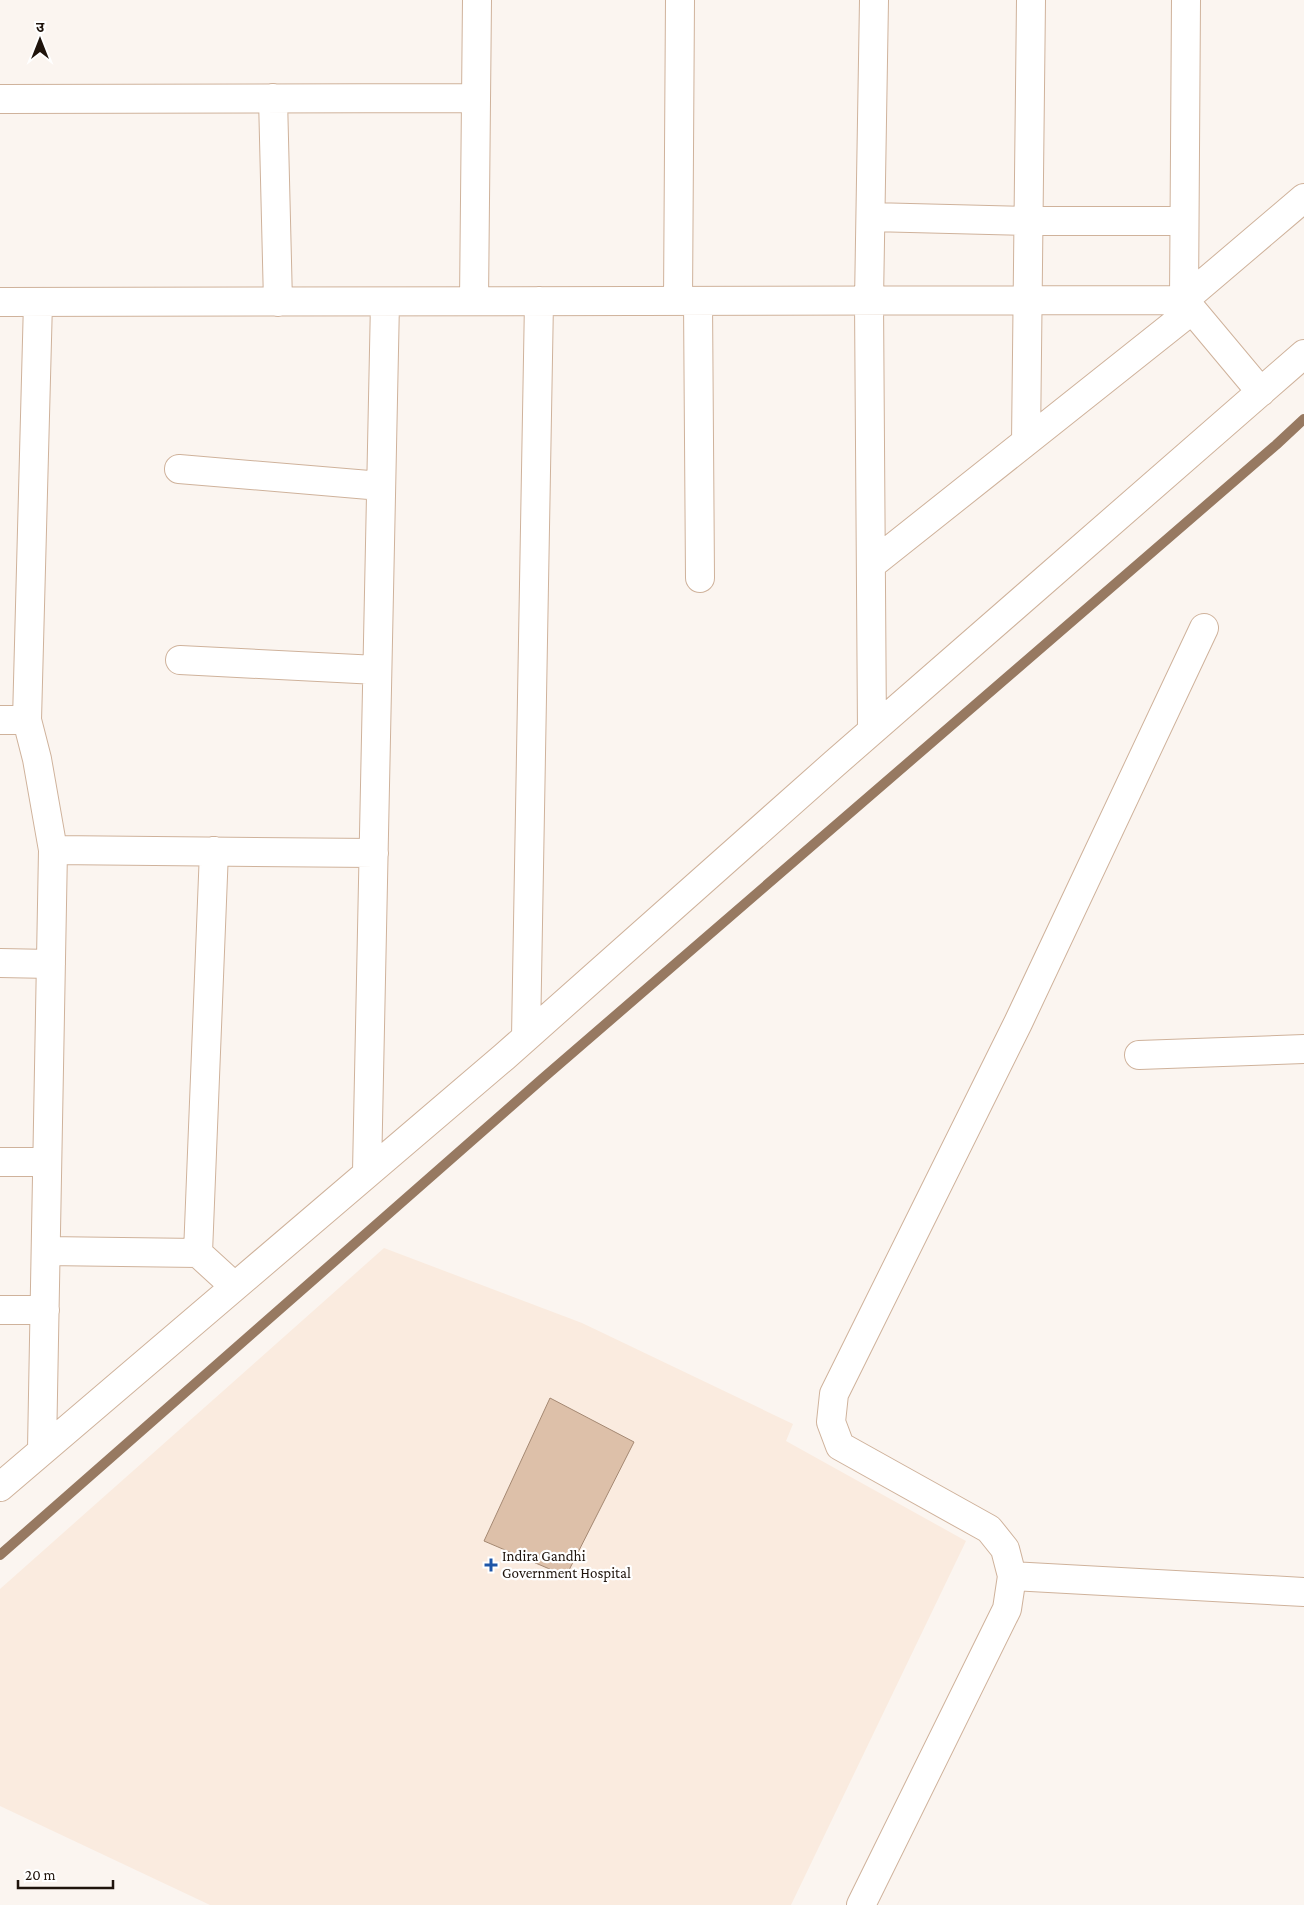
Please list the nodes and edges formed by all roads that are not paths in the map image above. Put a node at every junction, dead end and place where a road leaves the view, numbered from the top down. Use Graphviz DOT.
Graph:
graph roads {
  1 [pos="477,0"];
  2 [pos="680,0"];
  3 [pos="874,0"];
  4 [pos="1031,0"];
  5 [pos="1186,0"];
  6 [pos="273,98"];
  7 [pos="476,98"];
  8 [pos="0,99"];
  9 [pos="1304,198"];
  10 [pos="871,217"];
  11 [pos="1028,220"];
  12 [pos="1184,220"];
  13 [pos="474,301"];
  14 [pos="539,301"];
  15 [pos="688,301"];
  16 [pos="869,301"];
  17 [pos="1028,301"];
  18 [pos="0,302"];
  19 [pos="38,302"];
  20 [pos="278,302"];
  21 [pos="385,302"];
  22 [pos="1188,305"];
  23 [pos="1304,354"];
  24 [pos="1261,392"];
  25 [pos="1026,442"];
  26 [pos="179,469"];
  27 [pos="381,486"];
  28 [pos="871,565"];
  29 [pos="700,578"];
  30 [pos="1204,628"];
  31 [pos="180,660"];
  32 [pos="377,670"];
  33 [pos="0,720"];
  34 [pos="27,720"];
  35 [pos="872,731"];
  36 [pos="53,850"];
  37 [pos="214,852"];
  38 [pos="374,853"];
  39 [pos="0,963"];
  40 [pos="51,964"];
  41 [pos="526,1037"];
  42 [pos="1304,1049"];
  43 [pos="1139,1055"];
  44 [pos="0,1162"];
  45 [pos="47,1162"];
  46 [pos="367,1172"];
  47 [pos="46,1251"];
  48 [pos="198,1253"];
  49 [pos="234,1286"];
  50 [pos="0,1310"];
  51 [pos="45,1310"];
  52 [pos="42,1449"];
  53 [pos="0,1487"];
  54 [pos="1012,1576"];
  55 [pos="1304,1592"];
  56 [pos="861,1905"];
  1 -- 7 [label="street"];
  2 -- 15 [label="street"];
  3 -- 10 [label="street"];
  4 -- 11 [label="street"];
  5 -- 12 [label="street"];
  6 -- 7 [label="street"];
  6 -- 8 [label="street"];
  6 -- 20 [label="street"];
  7 -- 13 [label="street"];
  9 -- 22 [label="street"];
  10 -- 11 [label="street"];
  10 -- 16 [label="street"];
  11 -- 12 [label="street"];
  11 -- 17 [label="street"];
  12 -- 22 [label="street"];
  13 -- 14 [label="street"];
  13 -- 21 [label="street"];
  14 -- 15 [label="street"];
  14 -- 41 [label="street"];
  15 -- 16 [label="street"];
  15 -- 29 [label="street"];
  16 -- 17 [label="street"];
  16 -- 28 [label="street"];
  17 -- 22 [label="street"];
  17 -- 25 [label="street"];
  18 -- 19 [label="street"];
  19 -- 20 [label="street"];
  19 -- 34 [label="street"];
  20 -- 21 [label="street"];
  21 -- 27 [label="street"];
  22 -- 24 [label="street"];
  22 -- 25 [label="street"];
  23 -- 24 [label="street"];
  24 -- 35 [label="street"];
  25 -- 28 [label="street"];
  26 -- 27 [label="street"];
  27 -- 32 [label="street"];
  28 -- 35 [label="street"];
  30 -- 54 [label="street"];
  31 -- 32 [label="street"];
  32 -- 38 [label="street"];
  33 -- 34 [label="street"];
  34 -- 36 [label="street"];
  35 -- 41 [label="street"];
  36 -- 37 [label="street"];
  36 -- 40 [label="street"];
  37 -- 38 [label="street"];
  37 -- 48 [label="street"];
  38 -- 46 [label="street"];
  39 -- 40 [label="street"];
  40 -- 45 [label="street"];
  41 -- 46 [label="street"];
  42 -- 43 [label="street"];
  44 -- 45 [label="street"];
  45 -- 47 [label="street"];
  46 -- 49 [label="street"];
  47 -- 48 [label="street"];
  47 -- 51 [label="street"];
  48 -- 49 [label="street"];
  49 -- 52 [label="street"];
  50 -- 51 [label="street"];
  51 -- 52 [label="street"];
  52 -- 53 [label="street"];
  54 -- 55 [label="street"];
  54 -- 56 [label="street"];
}
